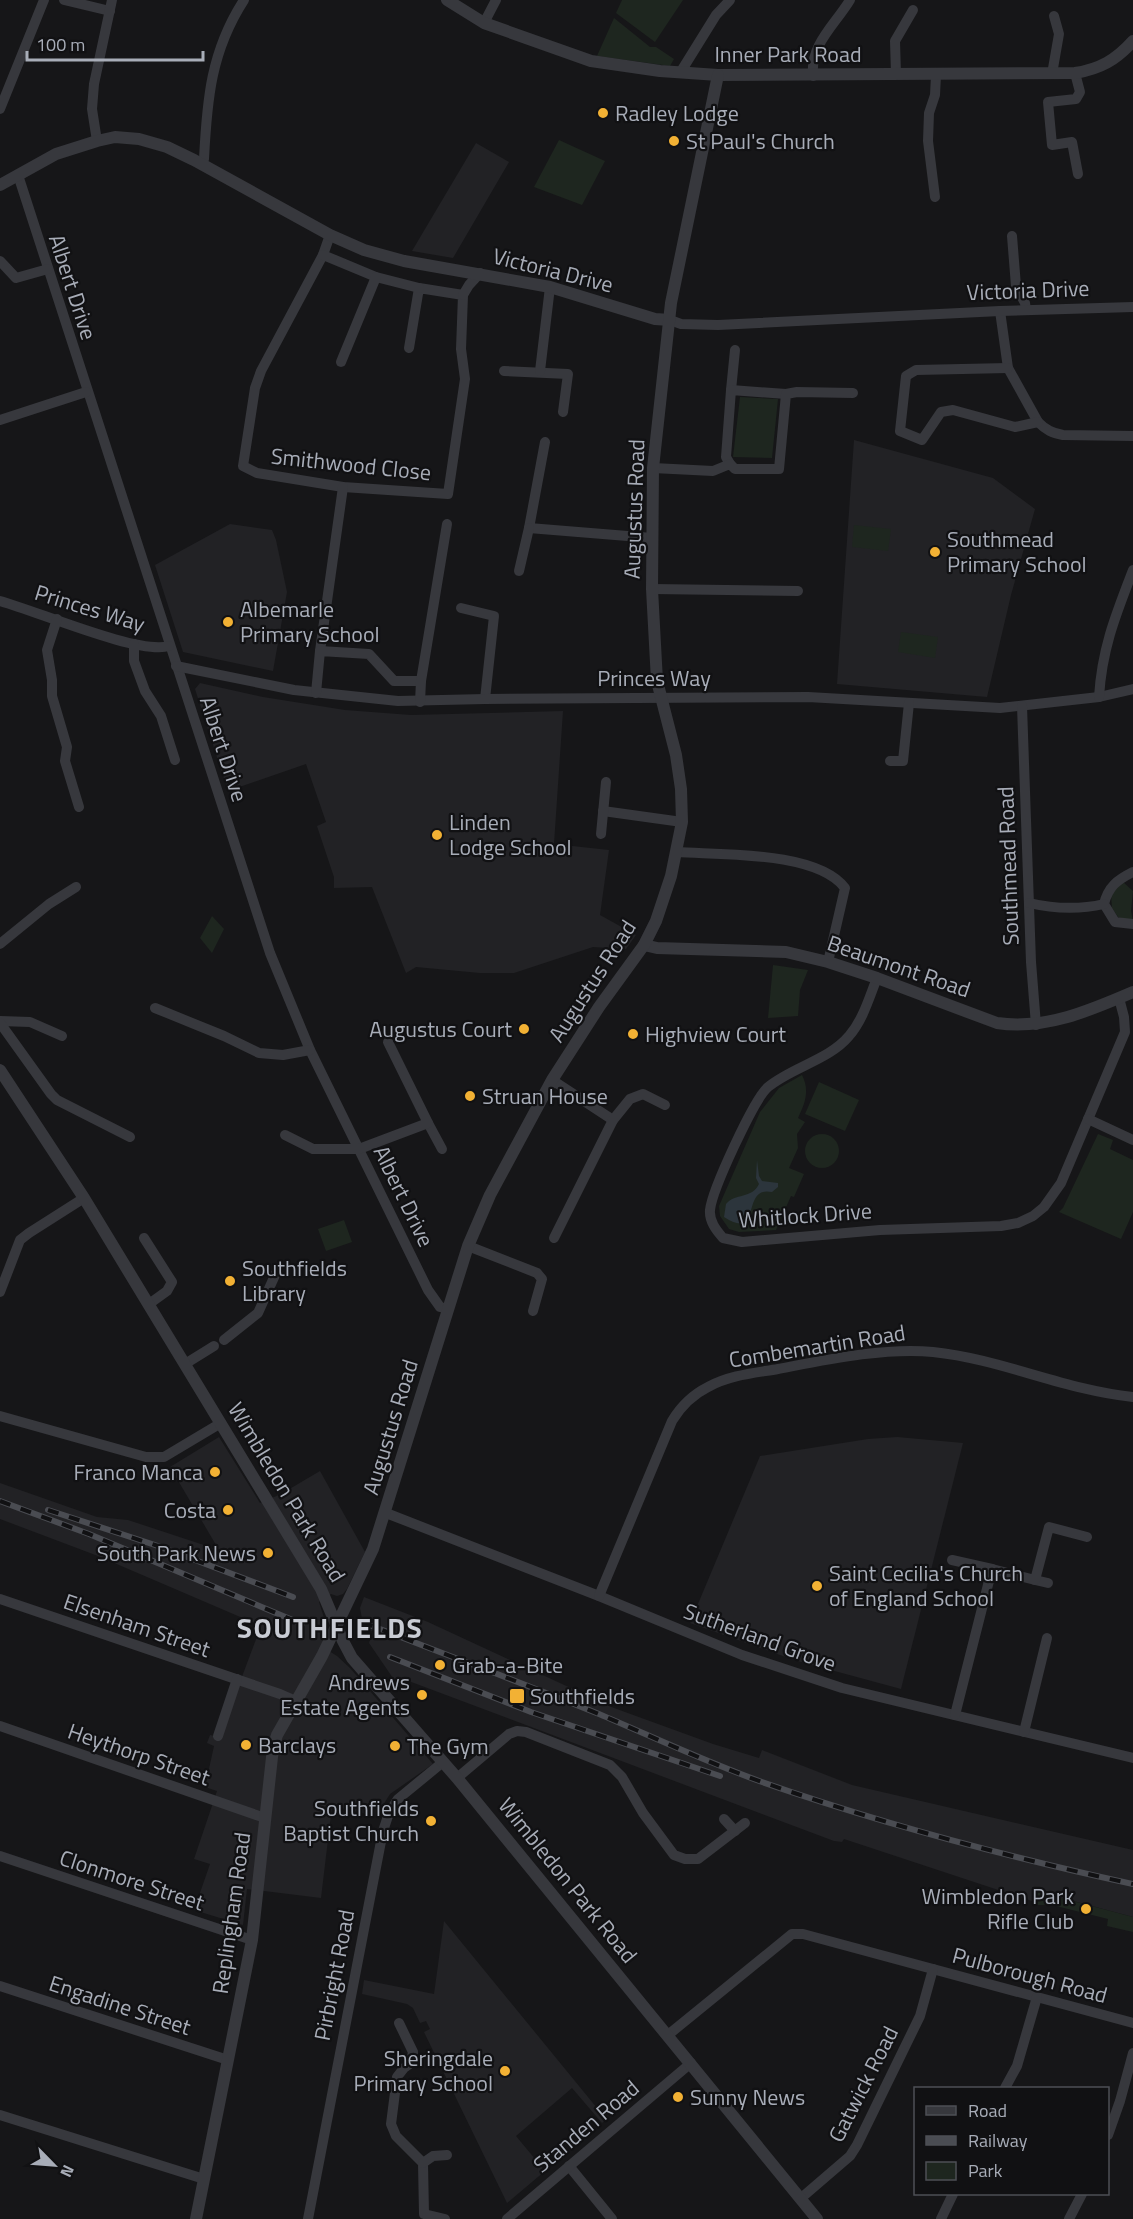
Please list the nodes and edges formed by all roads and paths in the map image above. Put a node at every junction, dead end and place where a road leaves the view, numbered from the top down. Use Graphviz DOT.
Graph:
graph roads {
  1 [pos="44,0"];
  2 [pos="64,0"];
  3 [pos="244,0"];
  4 [pos="447,0"];
  5 [pos="496,0"];
  6 [pos="730,0"];
  7 [pos="850,0"];
  8 [pos="111,5"];
  9 [pos="913,10"];
  10 [pos="1054,16"];
  11 [pos="484,23"];
  12 [pos="1133,41"];
  13 [pos="680,73"];
  14 [pos="1075,73"];
  15 [pos="1052,74"];
  16 [pos="718,75"];
  17 [pos="896,75"];
  18 [pos="936,75"];
  19 [pos="813,76"];
  20 [pos="0,109"];
  21 [pos="97,141"];
  22 [pos="202,164"];
  23 [pos="1078,174"];
  24 [pos="18,175"];
  25 [pos="0,186"];
  26 [pos="935,197"];
  27 [pos="330,235"];
  28 [pos="1012,236"];
  29 [pos="323,255"];
  30 [pos="0,261"];
  31 [pos="48,269"];
  32 [pos="480,273"];
  33 [pos="376,277"];
  34 [pos="550,287"];
  35 [pos="419,288"];
  36 [pos="463,295"];
  37 [pos="1133,307"];
  38 [pos="1000,310"];
  39 [pos="1026,310"];
  40 [pos="670,320"];
  41 [pos="409,348"];
  42 [pos="735,350"];
  43 [pos="341,362"];
  44 [pos="1008,368"];
  45 [pos="504,371"];
  46 [pos="540,371"];
  47 [pos="731,390"];
  48 [pos="86,392"];
  49 [pos="853,393"];
  50 [pos="786,394"];
  51 [pos="563,412"];
  52 [pos="0,420"];
  53 [pos="1038,422"];
  54 [pos="1133,436"];
  55 [pos="545,442"];
  56 [pos="730,464"];
  57 [pos="653,468"];
  58 [pos="343,488"];
  59 [pos="447,524"];
  60 [pos="529,528"];
  61 [pos="652,538"];
  62 [pos="1133,570"];
  63 [pos="519,571"];
  64 [pos="652,589"];
  65 [pos="798,591"];
  66 [pos="0,601"];
  67 [pos="461,608"];
  68 [pos="57,619"];
  69 [pos="134,644"];
  70 [pos="169,646"];
  71 [pos="320,651"];
  72 [pos="176,666"];
  73 [pos="421,681"];
  74 [pos="1133,689"];
  75 [pos="316,693"];
  76 [pos="660,697"];
  77 [pos="1099,697"];
  78 [pos="485,699"];
  79 [pos="420,702"];
  80 [pos="909,703"];
  81 [pos="1022,706"];
  82 [pos="175,760"];
  83 [pos="890,761"];
  84 [pos="606,782"];
  85 [pos="79,807"];
  86 [pos="603,811"];
  87 [pos="682,822"];
  88 [pos="601,834"];
  89 [pos="677,852"];
  90 [pos="1133,872"];
  91 [pos="75,887"];
  92 [pos="1029,903"];
  93 [pos="1104,904"];
  94 [pos="1133,924"];
  95 [pos="0,944"];
  96 [pos="644,945"];
  97 [pos="828,962"];
  98 [pos="877,978"];
  99 [pos="1133,992"];
  100 [pos="1119,998"];
  101 [pos="155,1008"];
  102 [pos="0,1022"];
  103 [pos="1036,1025"];
  104 [pos="62,1036"];
  105 [pos="388,1041"];
  106 [pos="310,1050"];
  107 [pos="0,1070"];
  108 [pos="552,1080"];
  109 [pos="665,1105"];
  110 [pos="1088,1119"];
  111 [pos="613,1120"];
  112 [pos="428,1123"];
  113 [pos="285,1135"];
  114 [pos="130,1137"];
  115 [pos="1133,1140"];
  116 [pos="359,1149"];
  117 [pos="442,1149"];
  118 [pos="84,1198"];
  119 [pos="144,1238"];
  120 [pos="554,1238"];
  121 [pos="468,1246"];
  122 [pos="276,1273"];
  123 [pos="0,1292"];
  124 [pos="149,1304"];
  125 [pos="448,1309"];
  126 [pos="533,1311"];
  127 [pos="224,1340"];
  128 [pos="214,1346"];
  129 [pos="185,1364"];
  130 [pos="1133,1397"];
  131 [pos="0,1416"];
  132 [pos="221,1423"];
  133 [pos="386,1513"];
  134 [pos="1087,1537"];
  135 [pos="952,1560"];
  136 [pos="992,1569"];
  137 [pos="1035,1580"];
  138 [pos="1048,1583"];
  139 [pos="598,1596"];
  140 [pos="0,1599"];
  141 [pos="337,1625"];
  142 [pos="1047,1638"];
  143 [pos="237,1679"];
  144 [pos="296,1701"];
  145 [pos="955,1715"];
  146 [pos="0,1726"];
  147 [pos="1024,1732"];
  148 [pos="218,1736"];
  149 [pos="1133,1758"];
  150 [pos="443,1762"];
  151 [pos="457,1778"];
  152 [pos="265,1818"];
  153 [pos="724,1819"];
  154 [pos="745,1823"];
  155 [pos="735,1831"];
  156 [pos="0,1856"];
  157 [pos="252,1940"];
  158 [pos="933,1969"];
  159 [pos="0,1986"];
  160 [pos="1036,1997"];
  161 [pos="399,2023"];
  162 [pos="1133,2023"];
  163 [pos="668,2035"];
  164 [pos="1133,2053"];
  165 [pos="228,2060"];
  166 [pos="691,2063"];
  167 [pos="1006,2087"];
  168 [pos="0,2115"];
  169 [pos="1109,2130"];
  170 [pos="447,2155"];
  171 [pos="423,2163"];
  172 [pos="569,2166"];
  173 [pos="204,2179"];
  174 [pos="952,2195"];
  175 [pos="1081,2195"];
  176 [pos="800,2199"];
  177 [pos="421,2216"];
  178 [pos="195,2219"];
  179 [pos="308,2219"];
  180 [pos="445,2219"];
  181 [pos="507,2219"];
  182 [pos="612,2219"];
  183 [pos="816,2219"];
  184 [pos="940,2219"];
  185 [pos="1069,2219"];
  1 -- 20 [label="street"];
  2 -- 8 [label="street"];
  3 -- 22 [label="street"];
  4 -- 11 [label="street, Inner Park Road"];
  5 -- 11 [label="street"];
  6 -- 13 [label="street"];
  7 -- 19 [label="street"];
  8 -- 21 [label="street"];
  9 -- 17 [label="street"];
  10 -- 15 [label="street"];
  11 -- 13 [label="street, Inner Park Road"];
  12 -- 14 [label="street, Inner Park Road"];
  13 -- 16 [label="street, Inner Park Road"];
  14 -- 15 [label="street, Inner Park Road"];
  14 -- 23 [label="street"];
  15 -- 18 [label="street, Inner Park Road"];
  16 -- 19 [label="street, Inner Park Road"];
  16 -- 40 [label="street, Augustus Road"];
  17 -- 18 [label="street, Inner Park Road"];
  17 -- 19 [label="street, Inner Park Road"];
  18 -- 26 [label="street"];
  21 -- 22 [label="street, Victoria Drive"];
  21 -- 24 [label="street, Victoria Drive"];
  22 -- 27 [label="street, Victoria Drive"];
  24 -- 25 [label="street, Victoria Drive"];
  24 -- 31 [label="street, Albert Drive"];
  27 -- 29 [label="street, Smithwood Close"];
  27 -- 32 [label="street, Victoria Drive"];
  28 -- 39 [label="street"];
  29 -- 33 [label="street"];
  29 -- 58 [label="street, Smithwood Close"];
  30 -- 31 [label="street"];
  31 -- 48 [label="street, Albert Drive"];
  32 -- 34 [label="street, Victoria Drive"];
  32 -- 36 [label="street"];
  33 -- 35 [label="street"];
  33 -- 43 [label="street"];
  34 -- 40 [label="street, Victoria Drive"];
  34 -- 46 [label="street"];
  35 -- 36 [label="street"];
  35 -- 41 [label="street"];
  36 -- 58 [label="street, Smithwood Close"];
  37 -- 39 [label="street, Victoria Drive"];
  38 -- 39 [label="street, Victoria Drive"];
  38 -- 40 [label="street, Victoria Drive"];
  38 -- 44 [label="street"];
  40 -- 57 [label="street, Augustus Road"];
  42 -- 47 [label="street"];
  44 -- 53 [label="street"];
  44 -- 53 [label="street"];
  45 -- 46 [label="street"];
  46 -- 51 [label="street"];
  47 -- 50 [label="street"];
  47 -- 56 [label="street"];
  48 -- 52 [label="street"];
  48 -- 70 [label="street, Albert Drive"];
  49 -- 50 [label="street"];
  50 -- 56 [label="street"];
  53 -- 54 [label="street"];
  55 -- 60 [label="street"];
  56 -- 57 [label="street"];
  57 -- 61 [label="street, Augustus Road"];
  58 -- 71 [label="street"];
  59 -- 73 [label="street"];
  60 -- 61 [label="street"];
  60 -- 63 [label="street"];
  61 -- 64 [label="street, Augustus Road"];
  62 -- 77 [label="street"];
  64 -- 65 [label="street"];
  64 -- 76 [label="street, Augustus Road"];
  66 -- 68 [label="street, Princes Way"];
  67 -- 78 [label="street"];
  68 -- 69 [label="street, Princes Way"];
  68 -- 85 [label="street"];
  69 -- 70 [label="street, Princes Way"];
  69 -- 82 [label="street"];
  70 -- 72 [label="street, Albert Drive"];
  71 -- 73 [label="street"];
  71 -- 75 [label="street"];
  72 -- 75 [label="street, Princes Way"];
  72 -- 106 [label="street, Albert Drive"];
  73 -- 79 [label="street"];
  74 -- 77 [label="street, Princes Way"];
  75 -- 79 [label="street, Princes Way"];
  76 -- 78 [label="street, Princes Way"];
  76 -- 80 [label="street, Princes Way"];
  76 -- 87 [label="street, Augustus Road"];
  77 -- 81 [label="street, Princes Way"];
  78 -- 79 [label="street, Princes Way"];
  80 -- 81 [label="street, Princes Way"];
  80 -- 83 [label="street"];
  81 -- 92 [label="street, Southmead Road"];
  84 -- 86 [label="street"];
  86 -- 87 [label="street"];
  86 -- 88 [label="street"];
  87 -- 89 [label="street, Augustus Road"];
  89 -- 96 [label="street, Augustus Road"];
  89 -- 97 [label="street"];
  90 -- 93 [label="street"];
  91 -- 95 [label="street"];
  92 -- 93 [label="street"];
  92 -- 103 [label="street, Southmead Road"];
  93 -- 94 [label="street"];
  96 -- 97 [label="street, Beaumont Road"];
  96 -- 108 [label="street, Augustus Road"];
  97 -- 98 [label="street, Beaumont Road"];
  98 -- 103 [label="street, Beaumont Road"];
  98 -- 110 [label="street, Whitlock Drive"];
  99 -- 100 [label="street, Beaumont Road"];
  100 -- 103 [label="street, Beaumont Road"];
  100 -- 110 [label="street, Whitlock Drive"];
  101 -- 106 [label="street"];
  102 -- 104 [label="street"];
  102 -- 114 [label="street"];
  105 -- 112 [label="street"];
  106 -- 116 [label="street, Albert Drive"];
  107 -- 118 [label="street, Wimbledon Park Road"];
  108 -- 111 [label="street"];
  108 -- 121 [label="street, Augustus Road"];
  109 -- 111 [label="street"];
  110 -- 115 [label="street"];
  111 -- 120 [label="street"];
  112 -- 116 [label="street"];
  112 -- 117 [label="street"];
  113 -- 116 [label="street"];
  116 -- 125 [label="street, Albert Drive"];
  118 -- 123 [label="street"];
  118 -- 124 [label="street, Wimbledon Park Road"];
  119 -- 124 [label="street"];
  121 -- 125 [label="street, Augustus Road"];
  121 -- 126 [label="street"];
  122 -- 127 [label="street"];
  124 -- 129 [label="street, Wimbledon Park Road"];
  125 -- 133 [label="street, Augustus Road"];
  128 -- 129 [label="street"];
  129 -- 132 [label="street, Wimbledon Park Road"];
  130 -- 139 [label="street, Combemartin Road"];
  131 -- 132 [label="street"];
  132 -- 141 [label="street, Wimbledon Park Road"];
  133 -- 139 [label="street, Sutherland Grove"];
  133 -- 141 [label="street, Augustus Road"];
  134 -- 137 [label="street"];
  135 -- 136 [label="street"];
  136 -- 137 [label="street"];
  136 -- 145 [label="street"];
  137 -- 138 [label="street"];
  139 -- 145 [label="street, Sutherland Grove"];
  140 -- 143 [label="street, Elsenham Street"];
  141 -- 144 [label="street, Replingham Road"];
  141 -- 150 [label="street, Wimbledon Park Road"];
  142 -- 147 [label="street"];
  143 -- 144 [label="street, Elsenham Street"];
  143 -- 148 [label="street"];
  144 -- 152 [label="street, Replingham Road"];
  145 -- 147 [label="street, Sutherland Grove"];
  146 -- 152 [label="street, Heythorp Street"];
  147 -- 149 [label="street, Sutherland Grove"];
  150 -- 151 [label="street, Wimbledon Park Road"];
  150 -- 179 [label="street, Pirbright Road"];
  151 -- 155 [label="street"];
  151 -- 163 [label="street, Wimbledon Park Road"];
  152 -- 157 [label="street, Replingham Road"];
  153 -- 155 [label="street"];
  154 -- 155 [label="street"];
  156 -- 157 [label="street, Clonmore Street"];
  157 -- 165 [label="street, Replingham Road"];
  158 -- 160 [label="street, Pulborough Road"];
  158 -- 163 [label="street, Pulborough Road"];
  158 -- 176 [label="street, Gatwick Road"];
  159 -- 165 [label="street, Engadine Street"];
  160 -- 162 [label="street, Pulborough Road"];
  160 -- 167 [label="street"];
  161 -- 171 [label="street"];
  163 -- 166 [label="street, Wimbledon Park Road"];
  164 -- 169 [label="street"];
  165 -- 173 [label="street, Replingham Road"];
  166 -- 172 [label="street, Standen Road"];
  166 -- 176 [label="street, Wimbledon Park Road"];
  168 -- 173 [label="street"];
  170 -- 171 [label="street"];
  171 -- 177 [label="street"];
  172 -- 181 [label="street, Standen Road"];
  172 -- 182 [label="street"];
  173 -- 178 [label="street, Replingham Road"];
  174 -- 184 [label="street"];
  175 -- 185 [label="street"];
  176 -- 183 [label="street, Wimbledon Park Road"];
  177 -- 180 [label="street"];
}
